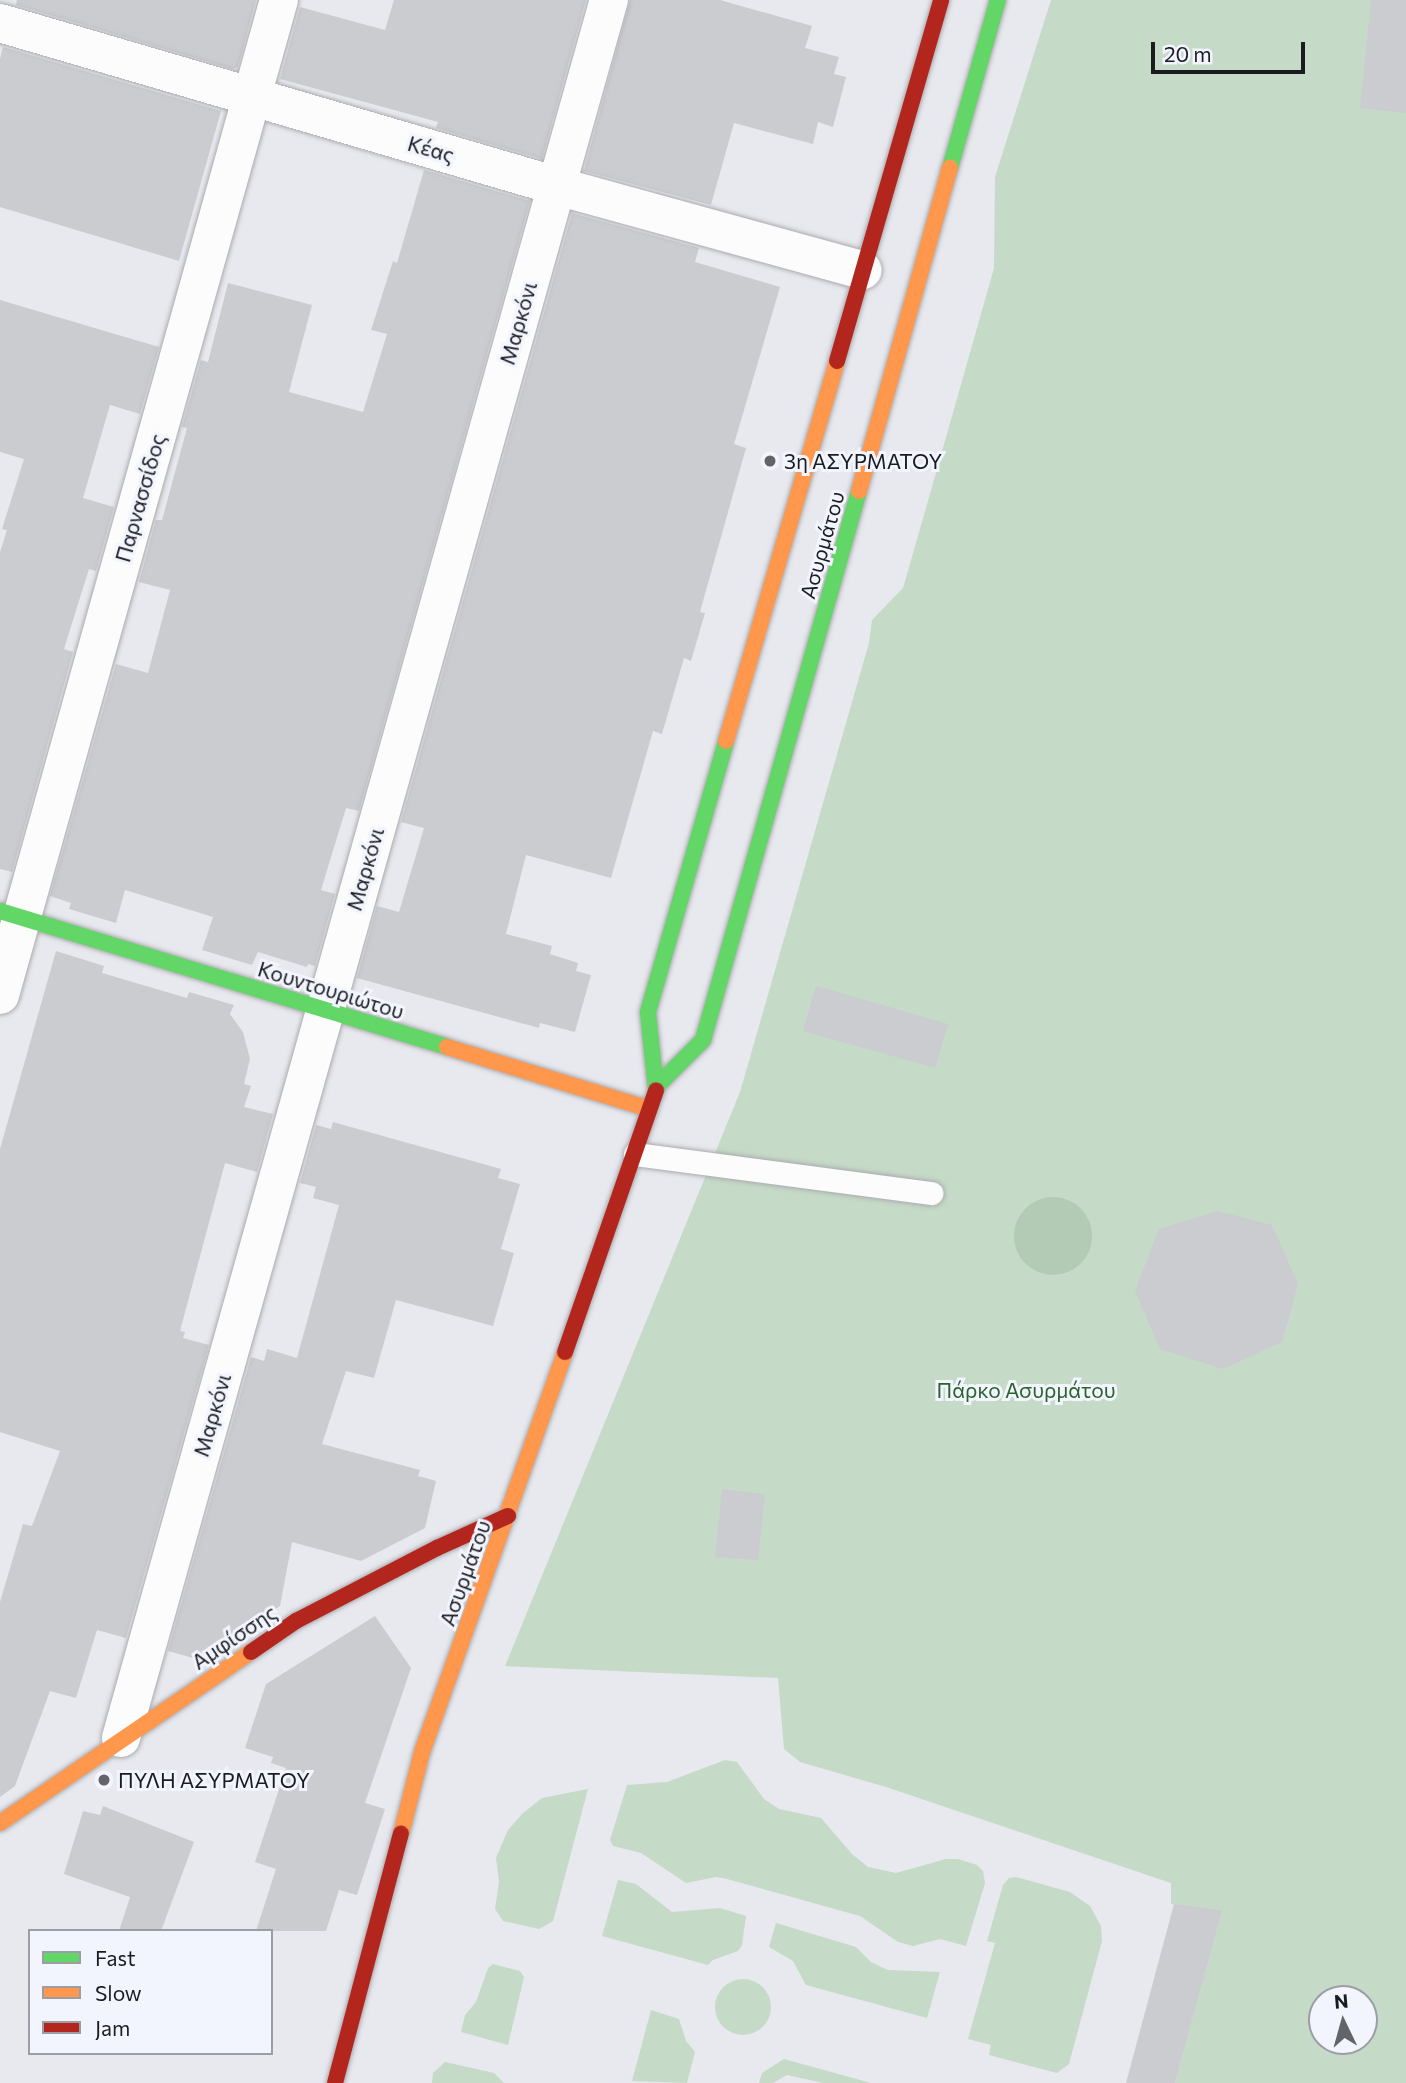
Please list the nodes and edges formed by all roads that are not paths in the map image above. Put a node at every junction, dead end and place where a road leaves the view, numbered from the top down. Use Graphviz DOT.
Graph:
graph roads {
  1 [pos="279,0"];
  2 [pos="609,0"];
  3 [pos="941,0"];
  4 [pos="998,0"];
  5 [pos="0,23"];
  6 [pos="252,98"];
  7 [pos="557,186"];
  8 [pos="863,270"];
  9 [pos="11,914"];
  10 [pos="0,995"];
  11 [pos="325,1010"];
  12 [pos="658,1085"];
  13 [pos="650,1109"];
  14 [pos="635,1154"];
  15 [pos="931,1193"];
  16 [pos="508,1516"];
  17 [pos="121,1738"];
  18 [pos="0,1823"];
  19 [pos="335,2083"];
  1 -- 6 [label="street, Παρνασσίδος"];
  2 -- 7 [label="street, Μαρκόνι"];
  3 -- 8 [label="street, Ασυρμάτου"];
  4 -- 12 [label="street, Ασυρμάτου"];
  5 -- 6 [label="street, Κέας"];
  6 -- 7 [label="street, Κέας"];
  6 -- 9 [label="street, Παρνασσίδος"];
  7 -- 8 [label="street, Κέας"];
  7 -- 11 [label="street, Μαρκόνι"];
  8 -- 12 [label="street, Ασυρμάτου"];
  9 -- 10 [label="street, Παρνασσίδος"];
  9 -- 11 [label="street, Κουντουριώτου"];
  11 -- 13 [label="street, Κουντουριώτου"];
  11 -- 17 [label="street, Μαρκόνι"];
  12 -- 13 [label="street, Ασυρμάτου"];
  13 -- 14 [label="street, Ασυρμάτου"];
  14 -- 15 [label="lane"];
  14 -- 16 [label="street, Ασυρμάτου"];
  16 -- 17 [label="street, Αμφίσσης"];
  16 -- 19 [label="street, Ασυρμάτου"];
  17 -- 18 [label="street, Αμφίσσης"];
}
